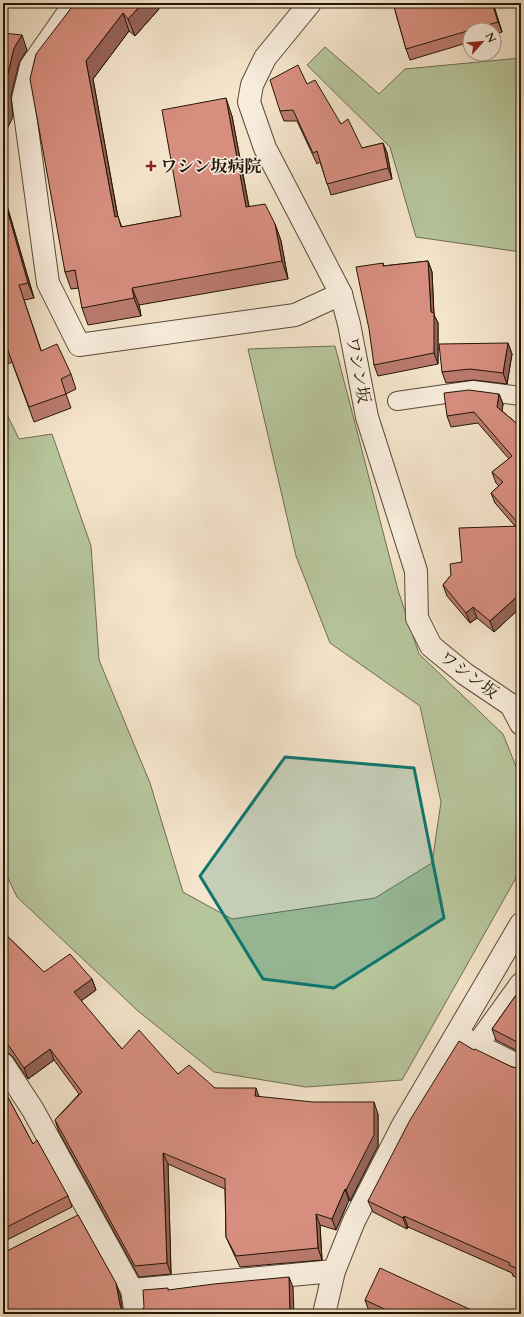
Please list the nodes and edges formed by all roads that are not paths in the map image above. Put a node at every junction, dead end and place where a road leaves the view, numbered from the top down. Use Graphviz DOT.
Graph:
graph roads {
  1 [pos="76,3"];
  2 [pos="310,3"];
  3 [pos="341,294"];
  4 [pos="521,396"];
  5 [pos="397,401"];
  6 [pos="521,724"];
  7 [pos="521,924"];
  8 [pos="521,984"];
  9 [pos="456,1035"];
  10 [pos="477,1045"];
  11 [pos="3,1064"];
  12 [pos="521,1067"];
  13 [pos="334,1271"];
  14 [pos="132,1290"];
  15 [pos="136,1314"];
  16 [pos="324,1314"];
  1 -- 3 [label="street"];
  2 -- 3 [label="street, ワシン坂"];
  3 -- 6 [label="street, ワシン坂"];
  4 -- 5 [label="lane"];
  7 -- 9 [label="street"];
  8 -- 10 [label="street"];
  9 -- 10 [label="street"];
  9 -- 13 [label="street"];
  10 -- 12 [label="street"];
  11 -- 14 [label="street"];
  13 -- 14 [label="street"];
  13 -- 16 [label="street"];
  14 -- 15 [label="street"];
}
